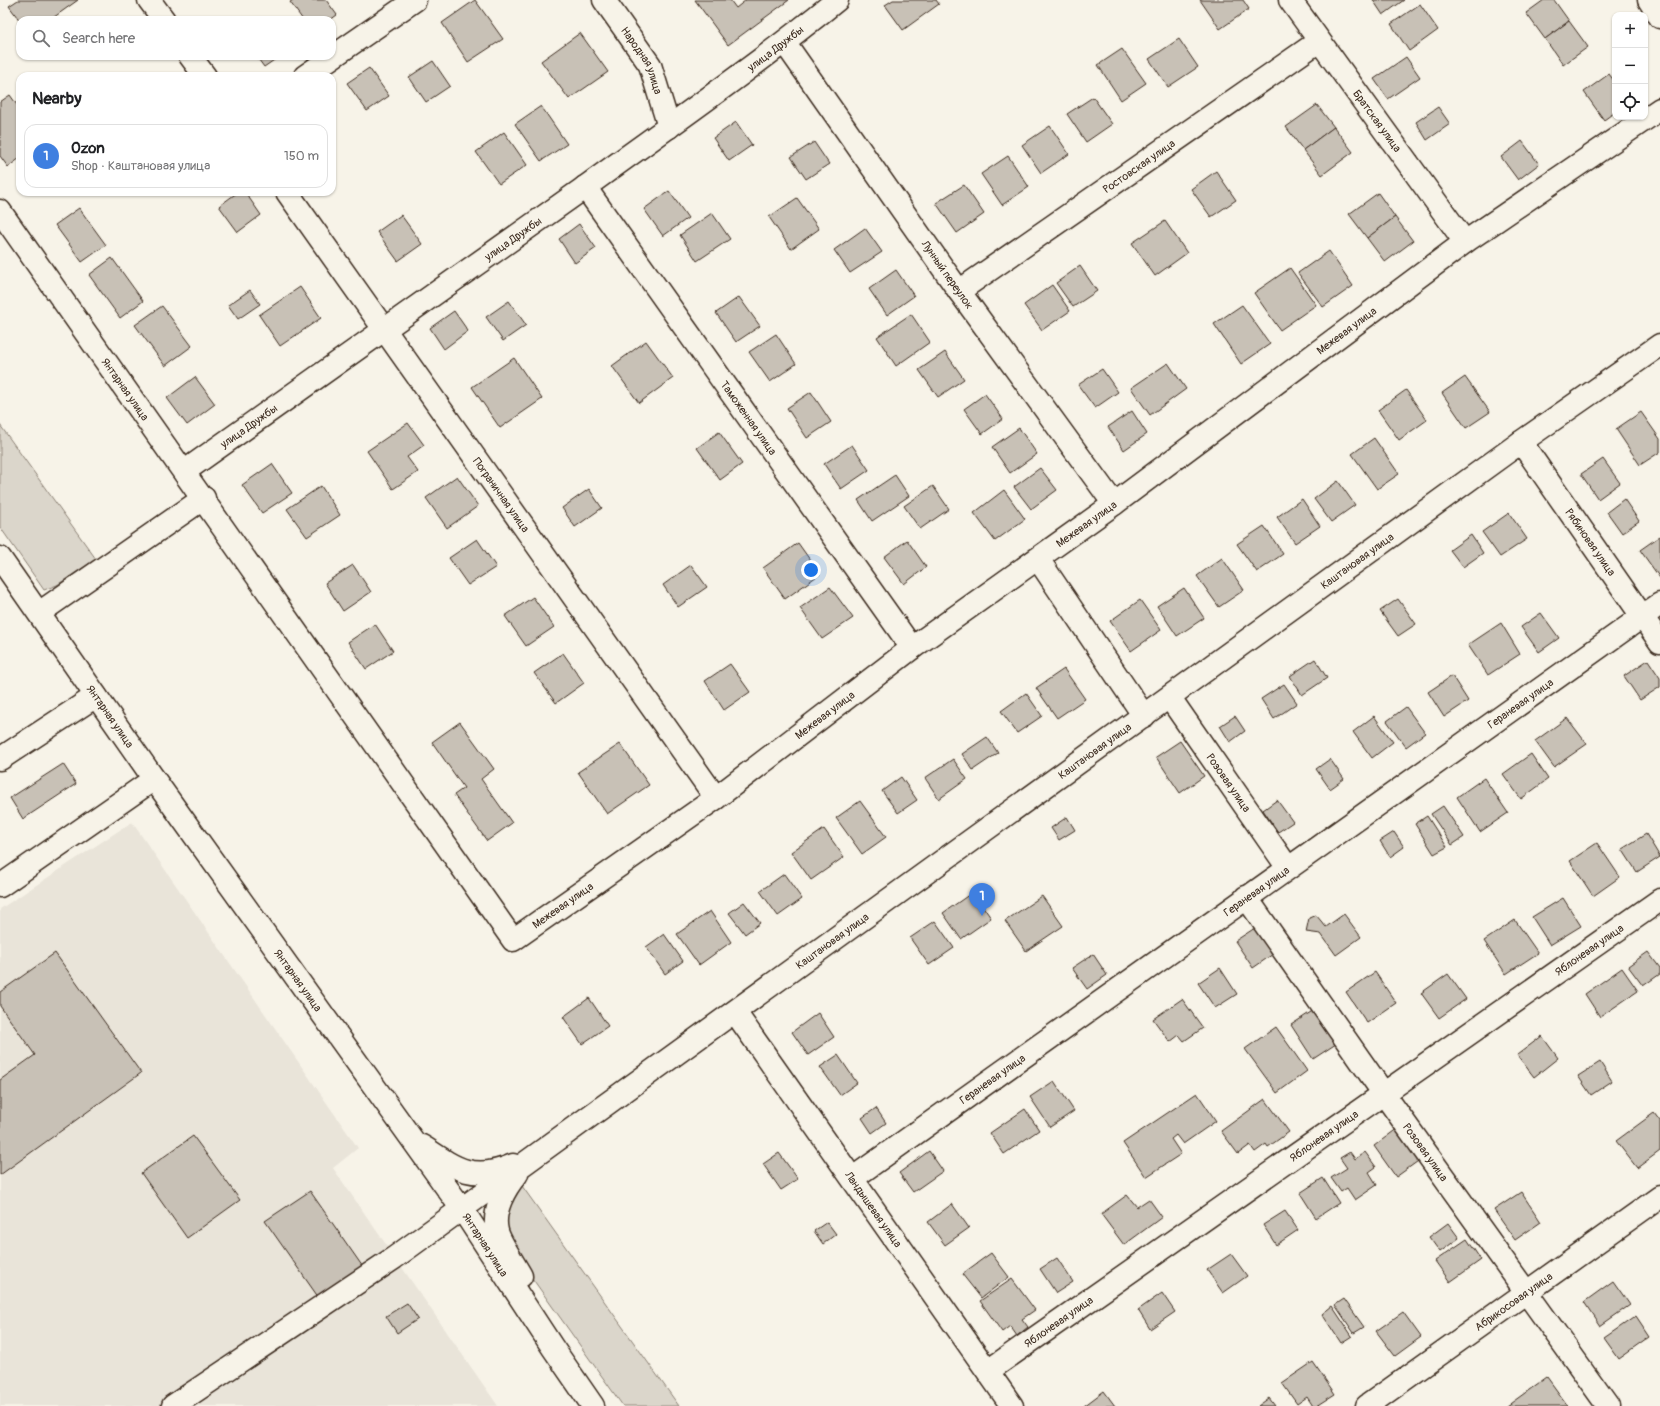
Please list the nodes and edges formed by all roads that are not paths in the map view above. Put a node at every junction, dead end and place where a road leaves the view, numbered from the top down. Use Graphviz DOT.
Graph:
graph roads {
  1 [pos="149,0"];
  2 [pos="415,0"];
  3 [pos="604,0"];
  4 [pos="837,0"];
  5 [pos="1290,0"];
  6 [pos="1649,0"];
  7 [pos="161,16"];
  8 [pos="1660,17"];
  9 [pos="1319,41"];
  10 [pos="785,43"];
  11 [pos="336,55"];
  12 [pos="193,60"];
  13 [pos="328,60"];
  14 [pos="202,72"];
  15 [pos="311,72"];
  16 [pos="1660,109"];
  17 [pos="669,127"];
  18 [pos="585,187"];
  19 [pos="290,196"];
  20 [pos="0,211"];
  21 [pos="1465,242"];
  22 [pos="959,292"];
  23 [pos="385,330"];
  24 [pos="1660,345"];
  25 [pos="1521,442"];
  26 [pos="185,471"];
  27 [pos="204,498"];
  28 [pos="1114,504"];
  29 [pos="0,558"];
  30 [pos="1038,559"];
  31 [pos="1660,604"];
  32 [pos="39,613"];
  33 [pos="1642,617"];
  34 [pos="1660,642"];
  35 [pos="912,648"];
  36 [pos="96,696"];
  37 [pos="1170,698"];
  38 [pos="1144,716"];
  39 [pos="0,759"];
  40 [pos="154,779"];
  41 [pos="716,798"];
  42 [pos="1288,868"];
  43 [pos="0,886"];
  44 [pos="1246,897"];
  45 [pos="1660,900"];
  46 [pos="513,940"];
  47 [pos="735,1012"];
  48 [pos="1384,1094"];
  49 [pos="411,1139"];
  50 [pos="531,1158"];
  51 [pos="853,1178"];
  52 [pos="1660,1197"];
  53 [pos="462,1209"];
  54 [pos="1527,1292"];
  55 [pos="553,1348"];
  56 [pos="988,1371"];
  57 [pos="173,1406"];
  58 [pos="594,1406"];
  59 [pos="1012,1406"];
  60 [pos="1367,1406"];
  61 [pos="1608,1406"];
  1 -- 7 [label="street"];
  2 -- 11 [label="street"];
  3 -- 17 [label="street, Народная улица"];
  4 -- 10 [label="street, улица Дружбы"];
  5 -- 9 [label="street, Братская улица"];
  6 -- 8 [label="street"];
  9 -- 21 [label="street, Братская улица"];
  9 -- 22 [label="street, Ростовская улица"];
  10 -- 17 [label="street, улица Дружбы"];
  10 -- 22 [label="street, Лунный переулок"];
  12 -- 14 [label="street"];
  13 -- 15 [label="street"];
  16 -- 21 [label="street, Межевая улица"];
  17 -- 18 [label="street, улица Дружбы"];
  18 -- 23 [label="street, улица Дружбы"];
  18 -- 35 [label="street, Таможенная улица"];
  19 -- 23 [label="street, Пограничная улица"];
  20 -- 26 [label="street, Янтарная улица"];
  21 -- 28 [label="street, Межевая улица"];
  22 -- 28 [label="street, Лунный переулок"];
  23 -- 26 [label="street, улица Дружбы"];
  23 -- 41 [label="street, Пограничная улица"];
  24 -- 25 [label="street, Каштановая улица"];
  25 -- 33 [label="street, Рябиновая улица"];
  25 -- 37 [label="street, Каштановая улица"];
  26 -- 27 [label="street, Янтарная улица"];
  27 -- 32 [label="street"];
  27 -- 46 [label="street, Янтарная улица"];
  28 -- 30 [label="street, Межевая улица"];
  29 -- 32 [label="street, Янтарная улица"];
  30 -- 35 [label="street, Межевая улица"];
  30 -- 38 [label="street"];
  31 -- 33 [label="street, Гераневая улица"];
  32 -- 36 [label="street, Янтарная улица"];
  33 -- 34 [label="street, Рябиновая улица"];
  33 -- 42 [label="street, Гераневая улица"];
  35 -- 41 [label="street, Межевая улица"];
  36 -- 39 [label="street"];
  36 -- 40 [label="street, Янтарная улица"];
  37 -- 38 [label="street, Каштановая улица"];
  37 -- 42 [label="street, Розовая улица"];
  38 -- 47 [label="street, Каштановая улица"];
  40 -- 43 [label="street"];
  40 -- 49 [label="street, Янтарная улица"];
  41 -- 46 [label="street, Межевая улица"];
  42 -- 44 [label="street, Гераневая улица"];
  44 -- 48 [label="street, Розовая улица"];
  44 -- 51 [label="street, Гераневая улица"];
  45 -- 48 [label="street, Яблоневая улица"];
  47 -- 50 [label="street, Каштановая улица"];
  47 -- 51 [label="street, Ландышевая улица"];
  48 -- 54 [label="street, Розовая улица"];
  48 -- 56 [label="street, Яблоневая улица"];
  49 -- 50 [label="street"];
  49 -- 53 [label="street, Янтарная улица"];
  50 -- 53 [label="street"];
  50 -- 55 [label="street"];
  51 -- 56 [label="street, Ландышевая улица"];
  52 -- 54 [label="street, Абрикосовая улица"];
  53 -- 55 [label="street, Янтарная улица"];
  53 -- 57 [label="street"];
  54 -- 60 [label="street, Абрикосовая улица"];
  54 -- 61 [label="street, Розовая улица"];
  55 -- 58 [label="street, Янтарная улица"];
  56 -- 59 [label="street, Ландышевая улица"];
}
